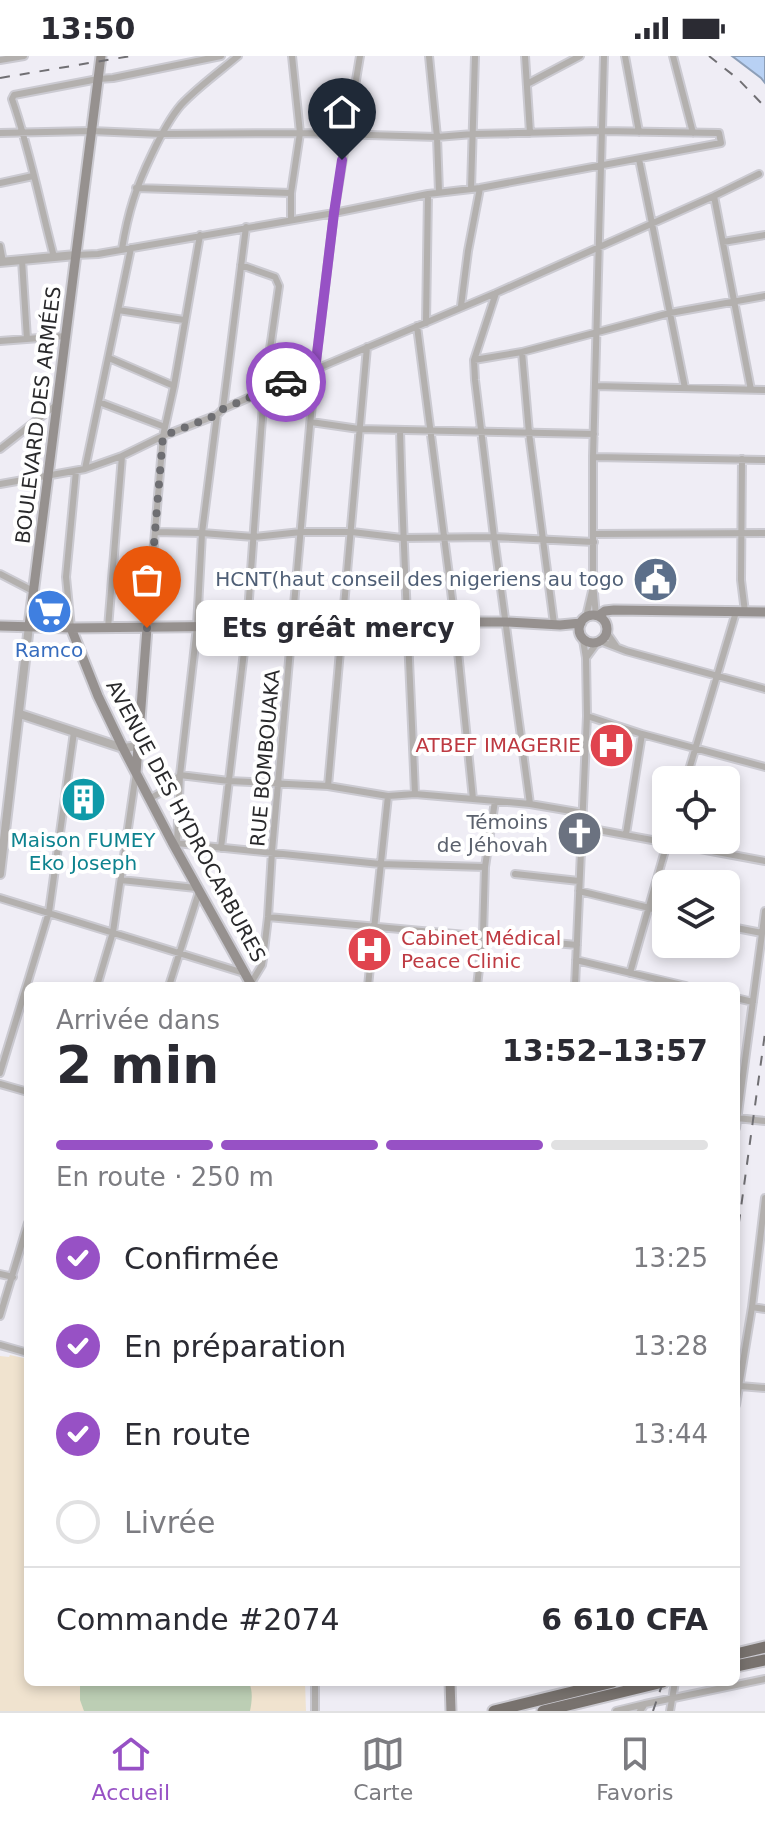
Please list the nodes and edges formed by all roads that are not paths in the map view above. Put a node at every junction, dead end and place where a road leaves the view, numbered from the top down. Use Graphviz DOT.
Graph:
graph roads {
  1 [pos="24,56"];
  2 [pos="101,56"];
  3 [pos="221,56"];
  4 [pos="238,56"];
  5 [pos="292,56"];
  6 [pos="360,56"];
  7 [pos="429,56"];
  8 [pos="475,56"];
  9 [pos="525,56"];
  10 [pos="580,56"];
  11 [pos="604,56"];
  12 [pos="625,56"];
  13 [pos="673,56"];
  14 [pos="0,60"];
  15 [pos="98,79"];
  16 [pos="527,84"];
  17 [pos="91,131"];
  18 [pos="602,131"];
  19 [pos="639,132"];
  20 [pos="0,133"];
  21 [pos="24,133"];
  22 [pos="300,133"];
  23 [pos="347,133"];
  24 [pos="530,133"];
  25 [pos="693,133"];
  26 [pos="161,134"];
  27 [pos="473,134"];
  28 [pos="437,137"];
  29 [pos="639,159"];
  30 [pos="601,165"];
  31 [pos="759,174"];
  32 [pos="33,176"];
  33 [pos="0,183"];
  34 [pos="136,188"];
  35 [pos="480,188"];
  36 [pos="471,189"];
  37 [pos="439,192"];
  38 [pos="291,193"];
  39 [pos="428,194"];
  40 [pos="714,196"];
  41 [pos="334,213"];
  42 [pos="291,220"];
  43 [pos="652,223"];
  44 [pos="246,227"];
  45 [pos="200,235"];
  46 [pos="765,235"];
  47 [pos="723,242"];
  48 [pos="600,245"];
  49 [pos="0,246"];
  50 [pos="131,248"];
  51 [pos="122,249"];
  52 [pos="76,255"];
  53 [pos="54,257"];
  54 [pos="22,260"];
  55 [pos="1,262"];
  56 [pos="241,265"];
  57 [pos="496,293"];
  58 [pos="765,296"];
  59 [pos="735,302"];
  60 [pos="461,307"];
  61 [pos="118,310"];
  62 [pos="670,313"];
  63 [pos="184,320"];
  64 [pos="426,323"];
  65 [pos="417,326"];
  66 [pos="598,331"];
  67 [pos="66,336"];
  68 [pos="27,339"];
  69 [pos="0,341"];
  70 [pos="367,347"];
  71 [pos="522,352"];
  72 [pos="109,358"];
  73 [pos="474,360"];
  74 [pos="315,370"];
  75 [pos="174,386"];
  76 [pos="595,386"];
  77 [pos="685,388"];
  78 [pos="751,390"];
  79 [pos="765,390"];
  80 [pos="264,391"];
  81 [pos="99,402"];
  82 [pos="56,405"];
  83 [pos="223,409"];
  84 [pos="217,415"];
  85 [pos="311,422"];
  86 [pos="165,427"];
  87 [pos="359,429"];
  88 [pos="400,430"];
  89 [pos="431,431"];
  90 [pos="482,432"];
  91 [pos="529,433"];
  92 [pos="594,434"];
  93 [pos="163,436"];
  94 [pos="0,449"];
  95 [pos="122,456"];
  96 [pos="593,457"];
  97 [pos="742,459"];
  98 [pos="765,460"];
  99 [pos="85,469"];
  100 [pos="76,471"];
  101 [pos="48,476"];
  102 [pos="0,484"];
  103 [pos="155,532"];
  104 [pos="301,532"];
  105 [pos="352,532"];
  106 [pos="741,532"];
  107 [pos="202,533"];
  108 [pos="765,533"];
  109 [pos="254,537"];
  110 [pos="444,537"];
  111 [pos="494,537"];
  112 [pos="402,538"];
  113 [pos="594,538"];
  114 [pos="543,539"];
  115 [pos="0,574"];
  116 [pos="33,591"];
  117 [pos="623,610"];
  118 [pos="740,612"];
  119 [pos="765,612"];
  120 [pos="590,618"];
  121 [pos="408,622"];
  122 [pos="455,622"];
  123 [pos="506,622"];
  124 [pos="293,625"];
  125 [pos="343,625"];
  126 [pos="557,625"];
  127 [pos="0,626"];
  128 [pos="29,626"];
  129 [pos="247,626"];
  130 [pos="197,627"];
  131 [pos="71,628"];
  132 [pos="108,628"];
  133 [pos="147,628"];
  134 [pos="607,631"];
  135 [pos="582,637"];
  136 [pos="598,642"];
  137 [pos="618,648"];
  138 [pos="586,658"];
  139 [pos="716,676"];
  140 [pos="765,689"];
  141 [pos="20,714"];
  142 [pos="587,716"];
  143 [pos="74,732"];
  144 [pos="642,734"];
  145 [pos="139,746"];
  146 [pos="123,748"];
  147 [pos="695,749"];
  148 [pos="690,766"];
  149 [pos="765,767"];
  150 [pos="136,773"];
  151 [pos="180,775"];
  152 [pos="229,781"];
  153 [pos="279,783"];
  154 [pos="328,786"];
  155 [pos="415,794"];
  156 [pos="388,796"];
  157 [pos="149,799"];
  158 [pos="473,799"];
  159 [pos="495,801"];
  160 [pos="530,804"];
  161 [pos="583,813"];
  162 [pos="582,827"];
  163 [pos="3,833"];
  164 [pos="626,834"];
  165 [pos="652,839"];
  166 [pos="174,842"];
  167 [pos="221,848"];
  168 [pos="272,851"];
  169 [pos="665,854"];
  170 [pos="729,854"];
  171 [pos="765,861"];
  172 [pos="380,864"];
  173 [pos="485,867"];
  174 [pos="0,874"];
  175 [pos="515,874"];
  176 [pos="121,880"];
  177 [pos="579,881"];
  178 [pos="198,890"];
  179 [pos="579,891"];
  180 [pos="0,898"];
  181 [pos="649,909"];
  182 [pos="652,910"];
  183 [pos="765,911"];
  184 [pos="49,912"];
  185 [pos="268,917"];
  186 [pos="374,927"];
  187 [pos="740,929"];
  188 [pos="113,932"];
  189 [pos="762,933"];
  190 [pos="483,935"];
  191 [pos="577,945"];
  192 [pos="179,953"];
  193 [pos="576,960"];
  194 [pos="244,973"];
  195 [pos="630,973"];
  196 [pos="28,982"];
  197 [pos="98,982"];
  198 [pos="170,982"];
  199 [pos="248,982"];
  200 [pos="252,982"];
  201 [pos="368,982"];
  202 [pos="477,982"];
  203 [pos="575,982"];
  204 [pos="669,982"];
  205 [pos="24,994"];
  206 [pos="740,999"];
  207 [pos="753,1002"];
  208 [pos="740,1066"];
  209 [pos="0,1073"];
  210 [pos="0,1084"];
  211 [pos="24,1091"];
  212 [pos="740,1118"];
  213 [pos="765,1121"];
  214 [pos="765,1198"];
  215 [pos="763,1236"];
  216 [pos="24,1237"];
  217 [pos="0,1274"];
  218 [pos="13,1277"];
  219 [pos="752,1307"];
  220 [pos="765,1309"];
  221 [pos="0,1316"];
  222 [pos="0,1345"];
  223 [pos="24,1352"];
  224 [pos="740,1386"];
  225 [pos="765,1388"];
  226 [pos="765,1647"];
  227 [pos="740,1653"];
  228 [pos="765,1660"];
  229 [pos="740,1665"];
  230 [pos="765,1679"];
  231 [pos="740,1684"];
  232 [pos="315,1686"];
  233 [pos="450,1686"];
  234 [pos="597,1686"];
  235 [pos="646,1686"];
  236 [pos="675,1686"];
  237 [pos="733,1686"];
  238 [pos="673,1699"];
  239 [pos="645,1704"];
  240 [pos="315,1711"];
  241 [pos="451,1711"];
  242 [pos="494,1711"];
  243 [pos="543,1711"];
  244 [pos="616,1711"];
  245 [pos="640,1711"];
  246 [pos="670,1711"];
  1 -- 14 [label="street"];
  2 -- 15 [label="main road, BOULEVARD DES ARMÉES"];
  3 -- 15 [label="street"];
  4 -- 26 [label="street"];
  5 -- 22 [label="street"];
  6 -- 23 [label="street, RUE BOMBOUAKA"];
  7 -- 28 [label="street"];
  8 -- 27 [label="street"];
  9 -- 16 [label="street"];
  10 -- 16 [label="street"];
  11 -- 18 [label="street"];
  12 -- 19 [label="street"];
  13 -- 25 [label="street"];
  15 -- 17 [label="main road, BOULEVARD DES ARMÉES"];
  15 -- 21 [label="street"];
  16 -- 24 [label="street"];
  17 -- 21 [label="street"];
  17 -- 26 [label="street"];
  17 -- 52 [label="main road, BOULEVARD DES ARMÉES"];
  18 -- 19 [label="street"];
  18 -- 24 [label="street"];
  18 -- 30 [label="street"];
  19 -- 25 [label="street"];
  20 -- 21 [label="street"];
  21 -- 32 [label="street"];
  22 -- 23 [label="street"];
  22 -- 26 [label="street"];
  22 -- 38 [label="street"];
  23 -- 28 [label="street"];
  23 -- 41 [label="street, RUE BOMBOUAKA"];
  24 -- 27 [label="street"];
  25 -- 29 [label="street"];
  26 -- 34 [label="street"];
  27 -- 28 [label="street"];
  27 -- 36 [label="street"];
  28 -- 37 [label="street"];
  29 -- 30 [label="street"];
  29 -- 43 [label="street"];
  30 -- 35 [label="street"];
  30 -- 48 [label="street"];
  31 -- 40 [label="street"];
  32 -- 33 [label="street"];
  32 -- 53 [label="street"];
  34 -- 38 [label="street"];
  34 -- 51 [label="street"];
  35 -- 36 [label="street"];
  35 -- 60 [label="street"];
  36 -- 37 [label="street"];
  37 -- 39 [label="street"];
  38 -- 42 [label="street"];
  39 -- 41 [label="street"];
  39 -- 64 [label="street"];
  40 -- 43 [label="street"];
  40 -- 47 [label="street"];
  41 -- 42 [label="street"];
  41 -- 74 [label="street, RUE BOMBOUAKA"];
  42 -- 44 [label="street"];
  43 -- 48 [label="street"];
  43 -- 62 [label="street"];
  44 -- 45 [label="street"];
  44 -- 56 [label="street"];
  45 -- 50 [label="street"];
  45 -- 63 [label="street"];
  46 -- 47 [label="street"];
  47 -- 59 [label="street"];
  48 -- 57 [label="street"];
  48 -- 66 [label="street"];
  49 -- 55 [label="street"];
  50 -- 51 [label="street"];
  50 -- 61 [label="street"];
  51 -- 52 [label="street"];
  52 -- 53 [label="street"];
  52 -- 67 [label="main road, BOULEVARD DES ARMÉES"];
  53 -- 54 [label="street"];
  54 -- 55 [label="street"];
  54 -- 68 [label="street"];
  56 -- 80 [label="street"];
  56 -- 83 [label="street"];
  57 -- 60 [label="street"];
  57 -- 73 [label="street"];
  58 -- 59 [label="street"];
  59 -- 62 [label="street"];
  59 -- 78 [label="street"];
  60 -- 64 [label="street"];
  61 -- 63 [label="street"];
  61 -- 72 [label="street"];
  62 -- 66 [label="street"];
  62 -- 77 [label="street"];
  63 -- 75 [label="street"];
  64 -- 65 [label="street"];
  65 -- 70 [label="street"];
  65 -- 89 [label="street"];
  66 -- 71 [label="street"];
  66 -- 76 [label="street"];
  67 -- 68 [label="street"];
  67 -- 82 [label="main road, BOULEVARD DES ARMÉES"];
  68 -- 69 [label="street"];
  70 -- 74 [label="street"];
  70 -- 87 [label="street"];
  71 -- 73 [label="street"];
  71 -- 91 [label="street"];
  72 -- 75 [label="street"];
  72 -- 81 [label="street"];
  73 -- 90 [label="street"];
  74 -- 80 [label="street"];
  74 -- 85 [label="street, RUE BOMBOUAKA"];
  75 -- 86 [label="street"];
  76 -- 77 [label="street"];
  76 -- 92 [label="street"];
  77 -- 78 [label="street"];
  78 -- 79 [label="street"];
  80 -- 83 [label="street"];
  80 -- 109 [label="street"];
  81 -- 86 [label="street"];
  81 -- 99 [label="street"];
  82 -- 94 [label="street"];
  82 -- 101 [label="main road, BOULEVARD DES ARMÉES"];
  83 -- 84 [label="street"];
  84 -- 93 [label="street"];
  84 -- 107 [label="street"];
  85 -- 87 [label="street"];
  85 -- 104 [label="street, RUE BOMBOUAKA"];
  86 -- 93 [label="street"];
  87 -- 88 [label="street"];
  87 -- 105 [label="street"];
  88 -- 89 [label="street"];
  88 -- 112 [label="street"];
  89 -- 90 [label="street"];
  89 -- 110 [label="street"];
  90 -- 91 [label="street"];
  90 -- 111 [label="street"];
  91 -- 92 [label="street"];
  91 -- 114 [label="street"];
  92 -- 96 [label="street"];
  93 -- 95 [label="street"];
  93 -- 103 [label="street"];
  95 -- 99 [label="street"];
  95 -- 132 [label="street"];
  96 -- 97 [label="street"];
  96 -- 113 [label="street"];
  97 -- 98 [label="street"];
  97 -- 106 [label="street"];
  99 -- 100 [label="street"];
  100 -- 101 [label="street"];
  100 -- 131 [label="street"];
  101 -- 102 [label="street"];
  101 -- 116 [label="main road, BOULEVARD DES ARMÉES"];
  103 -- 107 [label="street"];
  103 -- 133 [label="street"];
  104 -- 105 [label="street"];
  104 -- 109 [label="street"];
  104 -- 124 [label="street, RUE BOMBOUAKA"];
  105 -- 112 [label="street"];
  105 -- 125 [label="street"];
  106 -- 108 [label="street"];
  106 -- 113 [label="street"];
  106 -- 118 [label="street"];
  107 -- 109 [label="street"];
  107 -- 130 [label="street"];
  109 -- 129 [label="street"];
  110 -- 111 [label="street"];
  110 -- 112 [label="street"];
  110 -- 122 [label="street"];
  111 -- 114 [label="street"];
  111 -- 123 [label="street"];
  112 -- 121 [label="street"];
  113 -- 114 [label="street"];
  113 -- 120 [label="street"];
  114 -- 126 [label="street"];
  115 -- 116 [label="street"];
  116 -- 128 [label="main road, BOULEVARD DES ARMÉES"];
  117 -- 118 [label="main road"];
  117 -- 120 [label="main road"];
  117 -- 134 [label="main road"];
  118 -- 119 [label="main road"];
  118 -- 139 [label="street"];
  120 -- 126 [label="main road"];
  120 -- 134 [label="main road"];
  120 -- 135 [label="main road"];
  121 -- 122 [label="main road"];
  121 -- 125 [label="main road"];
  121 -- 155 [label="street"];
  122 -- 123 [label="main road"];
  122 -- 158 [label="street"];
  123 -- 126 [label="main road"];
  123 -- 160 [label="street"];
  124 -- 125 [label="main road"];
  124 -- 129 [label="main road"];
  124 -- 153 [label="street, RUE BOMBOUAKA"];
  125 -- 154 [label="street"];
  126 -- 135 [label="main road"];
  127 -- 128 [label="main road"];
  128 -- 131 [label="main road"];
  128 -- 141 [label="street, BOULEVARD DES ARMÉES"];
  129 -- 130 [label="main road"];
  129 -- 152 [label="street"];
  130 -- 133 [label="main road"];
  130 -- 151 [label="street"];
  131 -- 132 [label="main road"];
  131 -- 146 [label="main road, AVENUE DES HYDROCARBURES"];
  132 -- 133 [label="main road"];
  133 -- 145 [label="main road"];
  134 -- 136 [label="main road"];
  134 -- 137 [label="street"];
  135 -- 136 [label="main road"];
  135 -- 138 [label="street"];
  136 -- 137 [label="street"];
  136 -- 138 [label="street"];
  137 -- 139 [label="street"];
  138 -- 142 [label="street"];
  139 -- 140 [label="street"];
  139 -- 147 [label="street"];
  141 -- 143 [label="street"];
  141 -- 163 [label="street, BOULEVARD DES ARMÉES"];
  142 -- 144 [label="street"];
  142 -- 161 [label="street"];
  143 -- 146 [label="street"];
  143 -- 184 [label="street"];
  144 -- 147 [label="street"];
  144 -- 164 [label="street"];
  145 -- 146 [label="street"];
  145 -- 150 [label="main road"];
  146 -- 150 [label="main road, AVENUE DES HYDROCARBURES"];
  147 -- 148 [label="street"];
  147 -- 149 [label="street"];
  150 -- 157 [label="main road, AVENUE DES HYDROCARBURES"];
  150 -- 176 [label="street"];
  151 -- 152 [label="street"];
  151 -- 157 [label="street"];
  151 -- 166 [label="street"];
  152 -- 153 [label="street"];
  152 -- 167 [label="street"];
  153 -- 154 [label="street"];
  153 -- 168 [label="street, RUE BOMBOUAKA"];
  154 -- 156 [label="street"];
  155 -- 156 [label="street"];
  155 -- 158 [label="street"];
  156 -- 172 [label="street"];
  157 -- 166 [label="main road, AVENUE DES HYDROCARBURES"];
  158 -- 159 [label="street"];
  159 -- 160 [label="street"];
  159 -- 173 [label="street"];
  160 -- 161 [label="street"];
  161 -- 162 [label="street"];
  162 -- 164 [label="street"];
  162 -- 177 [label="street"];
  163 -- 174 [label="street, BOULEVARD DES ARMÉES"];
  164 -- 165 [label="street"];
  166 -- 167 [label="street"];
  166 -- 178 [label="main road, AVENUE DES HYDROCARBURES"];
  167 -- 168 [label="street"];
  168 -- 172 [label="street"];
  168 -- 185 [label="street, RUE BOMBOUAKA"];
  169 -- 181 [label="street"];
  170 -- 171 [label="street"];
  172 -- 173 [label="street"];
  172 -- 186 [label="street"];
  173 -- 190 [label="street"];
  175 -- 177 [label="street"];
  176 -- 178 [label="street"];
  176 -- 188 [label="street"];
  177 -- 179 [label="street"];
  178 -- 192 [label="street"];
  178 -- 194 [label="main road, AVENUE DES HYDROCARBURES"];
  179 -- 181 [label="street"];
  179 -- 191 [label="street"];
  180 -- 184 [label="street"];
  181 -- 182 [label="street"];
  181 -- 195 [label="street"];
  183 -- 189 [label="street"];
  184 -- 188 [label="street"];
  184 -- 196 [label="street"];
  185 -- 186 [label="street"];
  185 -- 200 [label="street, RUE BOMBOUAKA"];
  186 -- 190 [label="street"];
  186 -- 201 [label="street"];
  187 -- 189 [label="street"];
  188 -- 192 [label="street"];
  188 -- 197 [label="street"];
  189 -- 207 [label="street"];
  190 -- 191 [label="street"];
  190 -- 202 [label="street"];
  191 -- 193 [label="street"];
  192 -- 194 [label="street"];
  192 -- 198 [label="street"];
  193 -- 195 [label="street"];
  193 -- 203 [label="street"];
  194 -- 199 [label="main road, AVENUE DES HYDROCARBURES"];
  195 -- 204 [label="street"];
  205 -- 209 [label="street"];
  206 -- 207 [label="street"];
  207 -- 208 [label="street"];
  210 -- 211 [label="street"];
  212 -- 213 [label="street"];
  214 -- 215 [label="street"];
  215 -- 219 [label="street"];
  216 -- 218 [label="street"];
  217 -- 218 [label="street"];
  218 -- 221 [label="street"];
  219 -- 220 [label="street"];
  219 -- 224 [label="street"];
  222 -- 223 [label="street"];
  224 -- 225 [label="street"];
  226 -- 227 [label="highway"];
  228 -- 229 [label="highway"];
  230 -- 231 [label="street"];
  232 -- 240 [label="street"];
  233 -- 241 [label="main road"];
  234 -- 242 [label="highway"];
  235 -- 243 [label="highway"];
  236 -- 238 [label="street"];
  237 -- 238 [label="street"];
  238 -- 239 [label="street"];
  238 -- 246 [label="street"];
  239 -- 244 [label="street"];
  239 -- 245 [label="street"];
}
